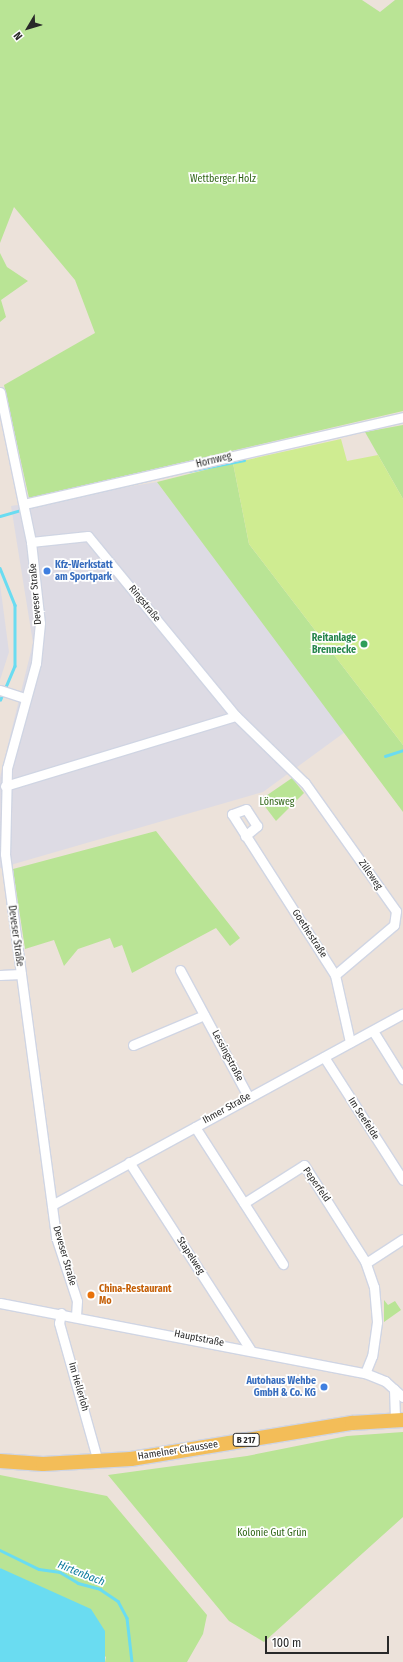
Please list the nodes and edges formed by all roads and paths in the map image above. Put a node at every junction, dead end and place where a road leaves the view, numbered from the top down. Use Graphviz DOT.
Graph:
graph roads {
  1 [pos="0,392"];
  2 [pos="403,417"];
  3 [pos="24,504"];
  4 [pos="31,542"];
  5 [pos="0,690"];
  6 [pos="24,698"];
  7 [pos="236,716"];
  8 [pos="288,766"];
  9 [pos="5,786"];
  10 [pos="245,836"];
  11 [pos="180,970"];
  12 [pos="20,974"];
  13 [pos="0,975"];
  14 [pos="335,975"];
  15 [pos="403,1014"];
  16 [pos="204,1015"];
  17 [pos="373,1031"];
  18 [pos="350,1042"];
  19 [pos="133,1045"];
  20 [pos="324,1057"];
  21 [pos="403,1079"];
  22 [pos="249,1098"];
  23 [pos="195,1127"];
  24 [pos="129,1162"];
  25 [pos="403,1180"];
  26 [pos="244,1203"];
  27 [pos="52,1205"];
  28 [pos="403,1239"];
  29 [pos="366,1263"];
  30 [pos="283,1264"];
  31 [pos="0,1303"];
  32 [pos="61,1313"];
  33 [pos="76,1316"];
  34 [pos="250,1349"];
  35 [pos="365,1373"];
  36 [pos="394,1389"];
  37 [pos="403,1396"];
  38 [pos="399,1420"];
  39 [pos="0,1461"];
  40 [pos="98,1462"];
  1 -- 3 [label="street, Deveser Straße"];
  2 -- 3 [label="street, Hornweg"];
  3 -- 4 [label="street, Deveser Straße"];
  4 -- 6 [label="street, Deveser Straße"];
  4 -- 7 [label="street, Ringstraße"];
  5 -- 6 [label="street"];
  6 -- 9 [label="street, Deveser Straße"];
  7 -- 8 [label="street, Ringstraße"];
  7 -- 9 [label="street"];
  8 -- 14 [label="street, Zilleweg"];
  9 -- 12 [label="street, Deveser Straße"];
  10 -- 14 [label="street, Goethestraße"];
  11 -- 16 [label="street, Lessingstraße"];
  12 -- 13 [label="street"];
  12 -- 27 [label="street, Deveser Straße"];
  14 -- 18 [label="street, Goethestraße"];
  15 -- 17 [label="street, Ihmer Straße"];
  16 -- 19 [label="street"];
  16 -- 22 [label="street, Lessingstraße"];
  17 -- 18 [label="street, Ihmer Straße"];
  17 -- 21 [label="street"];
  18 -- 20 [label="street, Ihmer Straße"];
  20 -- 22 [label="street, Ihmer Straße"];
  20 -- 25 [label="street, Im Seefelde"];
  22 -- 23 [label="street, Ihmer Straße"];
  23 -- 24 [label="street, Ihmer Straße"];
  23 -- 26 [label="street"];
  24 -- 27 [label="street, Ihmer Straße"];
  24 -- 34 [label="street, Stapelweg"];
  26 -- 29 [label="street, Peperfeld"];
  26 -- 30 [label="street"];
  27 -- 33 [label="street, Deveser Straße"];
  28 -- 29 [label="street"];
  29 -- 35 [label="street, Peperfeld"];
  31 -- 32 [label="street, Hauptstraße"];
  32 -- 33 [label="street, Hauptstraße"];
  32 -- 40 [label="street, Im Hellerloh"];
  33 -- 34 [label="street, Hauptstraße"];
  34 -- 35 [label="street, Hauptstraße"];
  35 -- 36 [label="street, Hauptstraße"];
  36 -- 37 [label="street, Hauptstraße"];
  36 -- 38 [label="street"];
  38 -- 40 [label="main road, Hamelner Chaussee / B 217"];
  39 -- 40 [label="main road, Hamelner Chaussee / B 217"];
}
